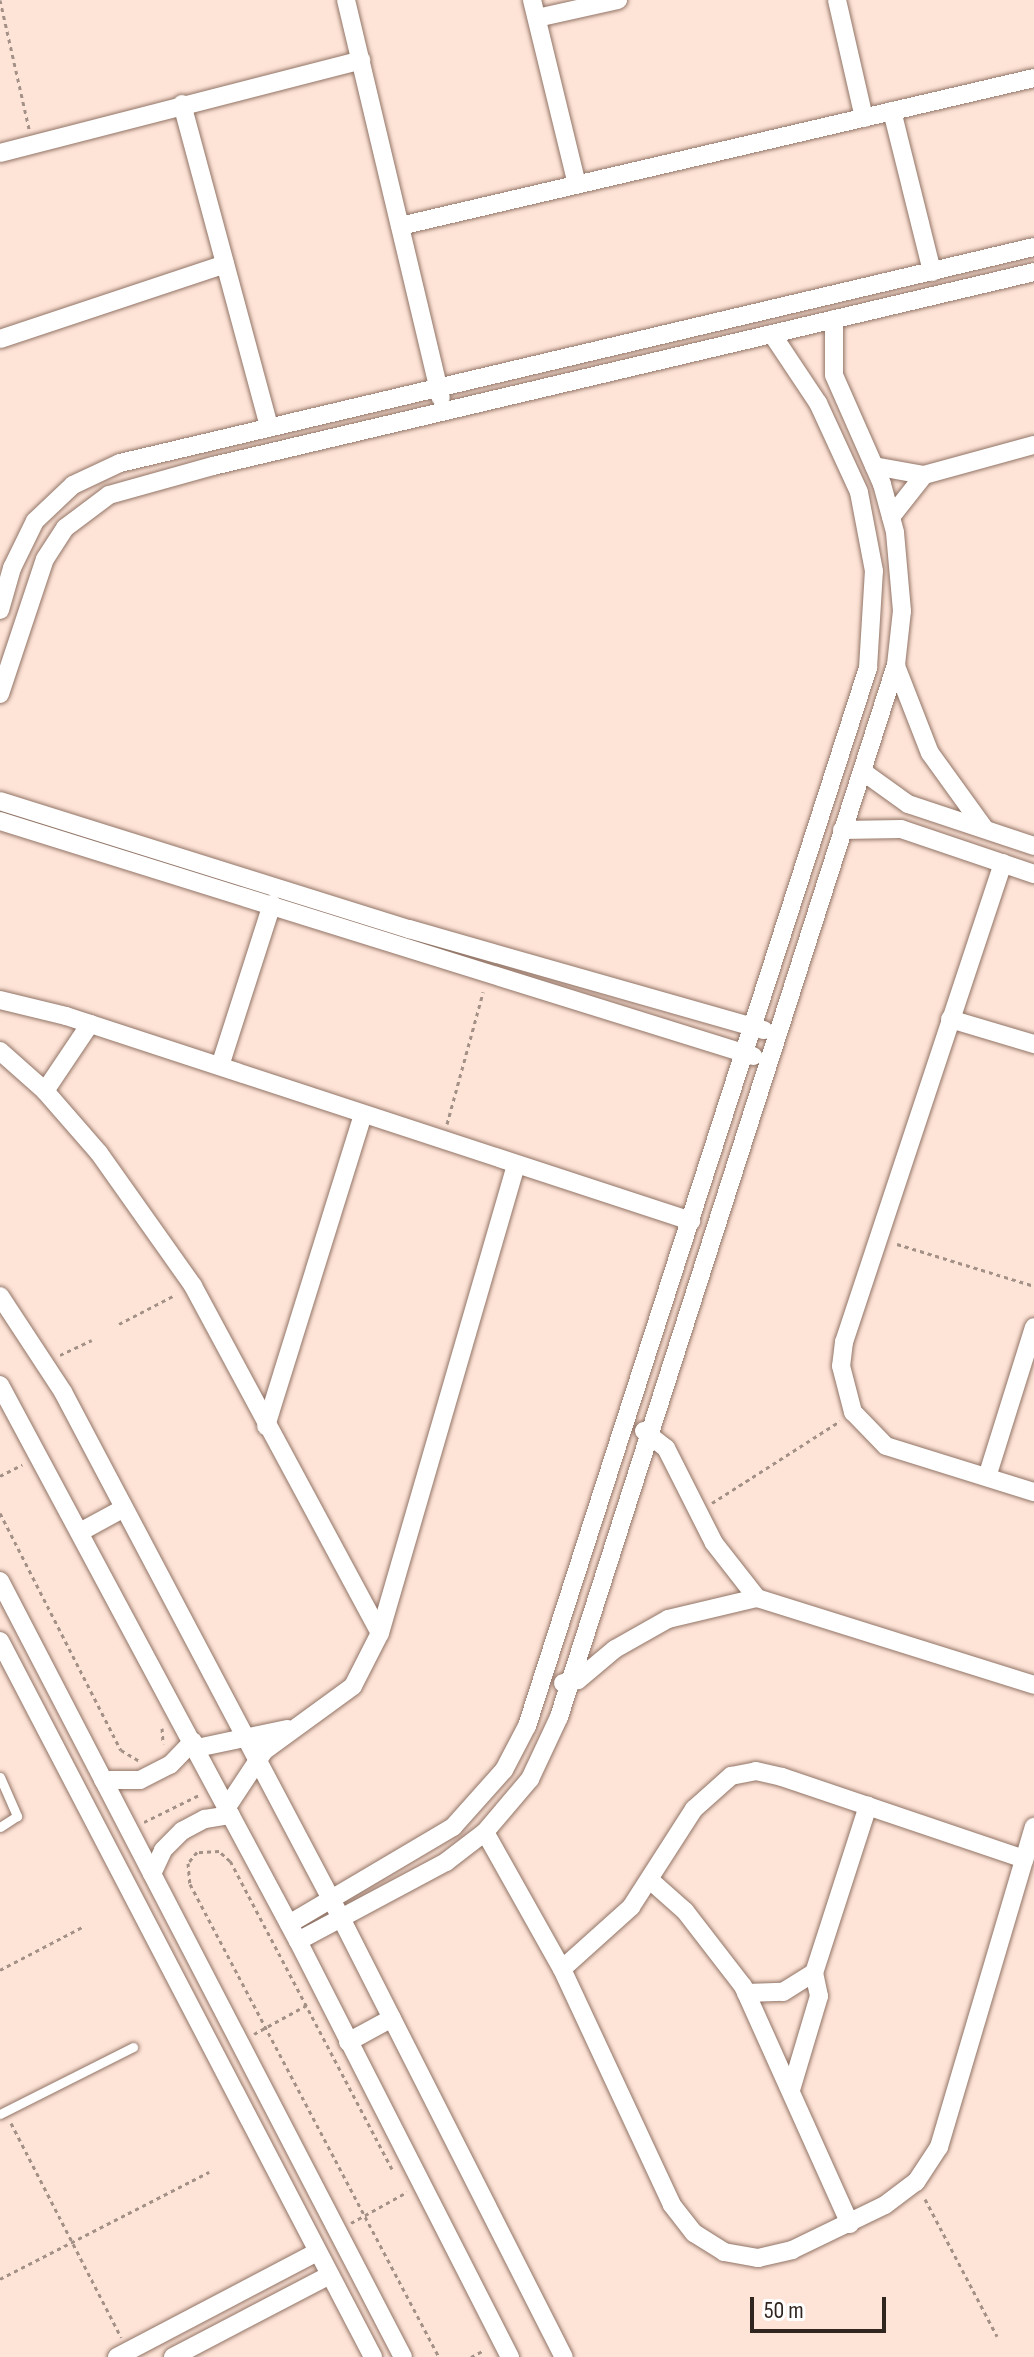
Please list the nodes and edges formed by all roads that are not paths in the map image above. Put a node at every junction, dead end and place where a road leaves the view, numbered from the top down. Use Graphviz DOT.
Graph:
graph roads {
  1 [pos="346,0"];
  2 [pos="618,0"];
  3 [pos="837,0"];
  4 [pos="534,9"];
  5 [pos="361,60"];
  6 [pos="1034,78"];
  7 [pos="182,104"];
  8 [pos="892,111"];
  9 [pos="864,118"];
  10 [pos="0,153"];
  11 [pos="577,185"];
  12 [pos="400,226"];
  13 [pos="1034,247"];
  14 [pos="225,264"];
  15 [pos="932,272"];
  16 [pos="1034,272"];
  17 [pos="888,282"];
  18 [pos="893,305"];
  19 [pos="834,319"];
  20 [pos="772,334"];
  21 [pos="0,339"];
  22 [pos="438,387"];
  23 [pos="444,411"];
  24 [pos="269,427"];
  25 [pos="1034,445"];
  26 [pos="874,466"];
  27 [pos="924,475"];
  28 [pos="891,517"];
  29 [pos="0,610"];
  30 [pos="896,665"];
  31 [pos="0,694"];
  32 [pos="862,771"];
  33 [pos="0,801"];
  34 [pos="0,821"];
  35 [pos="977,827"];
  36 [pos="842,830"];
  37 [pos="1034,846"];
  38 [pos="961,849"];
  39 [pos="1003,863"];
  40 [pos="1034,874"];
  41 [pos="272,904"];
  42 [pos="0,1000"];
  43 [pos="950,1019"];
  44 [pos="90,1024"];
  45 [pos="753,1027"];
  46 [pos="774,1033"];
  47 [pos="1034,1044"];
  48 [pos="0,1051"];
  49 [pos="745,1053"];
  50 [pos="765,1060"];
  51 [pos="220,1066"];
  52 [pos="45,1091"];
  53 [pos="362,1118"];
  54 [pos="516,1166"];
  55 [pos="691,1221"];
  56 [pos="0,1296"];
  57 [pos="1034,1327"];
  58 [pos="0,1385"];
  59 [pos="266,1426"];
  60 [pos="625,1426"];
  61 [pos="652,1435"];
  62 [pos="987,1477"];
  63 [pos="1034,1492"];
  64 [pos="124,1508"];
  65 [pos="80,1532"];
  66 [pos="0,1581"];
  67 [pos="757,1598"];
  68 [pos="380,1633"];
  69 [pos="0,1641"];
  70 [pos="545,1679"];
  71 [pos="570,1683"];
  72 [pos="1034,1685"];
  73 [pos="293,1728"];
  74 [pos="243,1737"];
  75 [pos="195,1745"];
  76 [pos="256,1759"];
  77 [pos="0,1777"];
  78 [pos="103,1780"];
  79 [pos="868,1806"];
  80 [pos="229,1811"];
  81 [pos="0,1827"];
  82 [pos="1034,1827"];
  83 [pos="485,1832"];
  84 [pos="1024,1859"];
  85 [pos="152,1874"];
  86 [pos="650,1880"];
  87 [pos="331,1900"];
  88 [pos="341,1918"];
  89 [pos="294,1932"];
  90 [pos="562,1969"];
  91 [pos="814,1973"];
  92 [pos="746,1993"];
  93 [pos="392,2018"];
  94 [pos="348,2042"];
  95 [pos="133,2047"];
  96 [pos="791,2090"];
  97 [pos="2,2112"];
  98 [pos="850,2224"];
  99 [pos="317,2252"];
  100 [pos="330,2275"];
  101 [pos="122,2354"];
  102 [pos="173,2357"];
  103 [pos="373,2357"];
  104 [pos="403,2357"];
  105 [pos="510,2357"];
  106 [pos="564,2357"];
  1 -- 5 [label="street"];
  2 -- 4 [label="street"];
  3 -- 9 [label="street"];
  4 -- 11 [label="street"];
  5 -- 7 [label="street"];
  5 -- 12 [label="street"];
  6 -- 8 [label="street"];
  7 -- 10 [label="street"];
  7 -- 14 [label="street"];
  8 -- 9 [label="street"];
  8 -- 15 [label="street"];
  9 -- 11 [label="street"];
  11 -- 12 [label="street"];
  12 -- 22 [label="street"];
  13 -- 15 [label="street"];
  14 -- 21 [label="street"];
  14 -- 24 [label="street"];
  15 -- 17 [label="street"];
  16 -- 18 [label="street"];
  17 -- 18 [label="street"];
  17 -- 22 [label="street"];
  18 -- 19 [label="street"];
  19 -- 20 [label="street"];
  19 -- 26 [label="street"];
  20 -- 23 [label="street"];
  20 -- 45 [label="street"];
  22 -- 23 [label="street"];
  22 -- 24 [label="street"];
  23 -- 31 [label="street"];
  24 -- 29 [label="street"];
  25 -- 27 [label="street"];
  26 -- 27 [label="street"];
  26 -- 28 [label="street"];
  27 -- 28 [label="street"];
  28 -- 30 [label="street"];
  30 -- 32 [label="street"];
  30 -- 35 [label="street"];
  32 -- 35 [label="street"];
  32 -- 36 [label="street"];
  33 -- 45 [label="street"];
  34 -- 41 [label="street"];
  35 -- 37 [label="street"];
  35 -- 38 [label="street"];
  36 -- 38 [label="street"];
  36 -- 46 [label="street"];
  38 -- 39 [label="street"];
  39 -- 40 [label="street"];
  39 -- 43 [label="street"];
  41 -- 49 [label="street"];
  41 -- 51 [label="street"];
  42 -- 44 [label="street"];
  43 -- 47 [label="street"];
  43 -- 62 [label="street"];
  44 -- 51 [label="street"];
  44 -- 52 [label="street"];
  45 -- 46 [label="street"];
  45 -- 49 [label="street"];
  46 -- 50 [label="street"];
  48 -- 52 [label="street"];
  49 -- 50 [label="street"];
  49 -- 55 [label="street"];
  50 -- 61 [label="street"];
  51 -- 53 [label="street"];
  52 -- 59 [label="street"];
  53 -- 54 [label="street"];
  53 -- 59 [label="street"];
  54 -- 55 [label="street"];
  54 -- 68 [label="street"];
  55 -- 60 [label="street"];
  56 -- 64 [label="street"];
  57 -- 62 [label="street"];
  58 -- 65 [label="street"];
  59 -- 68 [label="street"];
  60 -- 61 [label="street"];
  60 -- 70 [label="street"];
  61 -- 67 [label="street"];
  61 -- 71 [label="street"];
  62 -- 63 [label="street"];
  64 -- 65 [label="street"];
  64 -- 74 [label="street"];
  65 -- 75 [label="street"];
  66 -- 78 [label="street"];
  67 -- 71 [label="street"];
  67 -- 72 [label="street"];
  68 -- 73 [label="street"];
  69 -- 99 [label="street"];
  70 -- 71 [label="street"];
  70 -- 87 [label="street"];
  71 -- 83 [label="street"];
  73 -- 74 [label="street"];
  73 -- 76 [label="street"];
  74 -- 75 [label="street"];
  74 -- 76 [label="street"];
  75 -- 78 [label="street"];
  75 -- 80 [label="street"];
  76 -- 80 [label="street"];
  76 -- 87 [label="street"];
  77 -- 81 [label="lane"];
  78 -- 85 [label="street"];
  79 -- 84 [label="street"];
  79 -- 86 [label="street"];
  79 -- 91 [label="street"];
  80 -- 85 [label="street"];
  80 -- 89 [label="street"];
  82 -- 84 [label="street"];
  83 -- 88 [label="street"];
  83 -- 90 [label="street"];
  84 -- 98 [label="street"];
  85 -- 104 [label="street"];
  86 -- 90 [label="street"];
  86 -- 92 [label="street"];
  87 -- 88 [label="street"];
  87 -- 89 [label="street"];
  88 -- 89 [label="street"];
  88 -- 93 [label="street"];
  89 -- 94 [label="street"];
  90 -- 98 [label="street"];
  91 -- 92 [label="street"];
  91 -- 96 [label="street"];
  92 -- 96 [label="street"];
  93 -- 94 [label="street"];
  93 -- 106 [label="street"];
  94 -- 105 [label="street"];
  95 -- 97 [label="lane"];
  96 -- 98 [label="street"];
  99 -- 100 [label="street"];
  99 -- 101 [label="street"];
  100 -- 102 [label="street"];
  100 -- 103 [label="street"];
}
